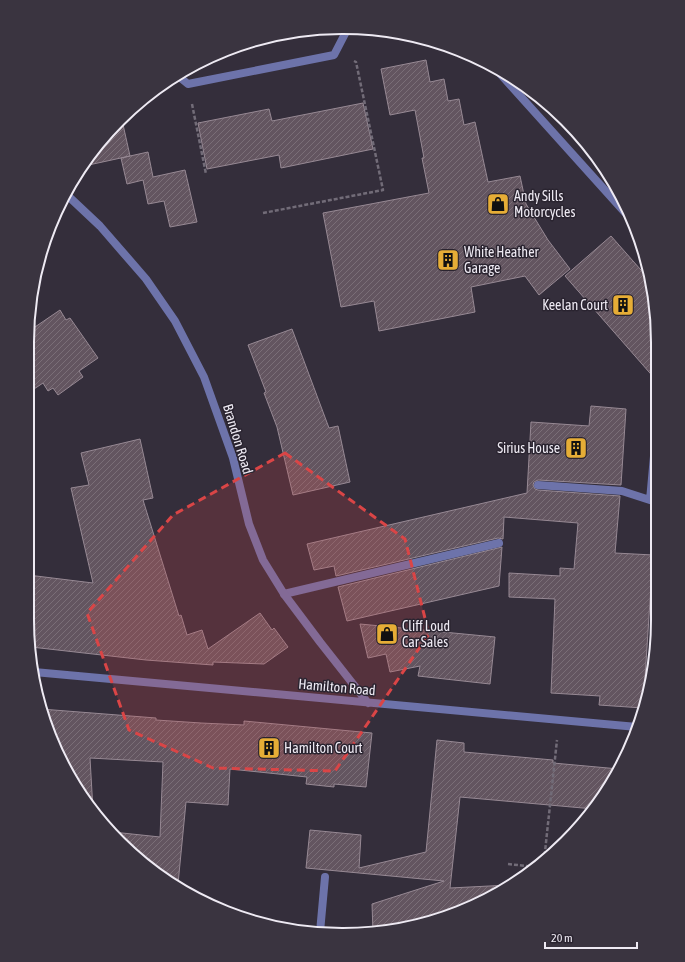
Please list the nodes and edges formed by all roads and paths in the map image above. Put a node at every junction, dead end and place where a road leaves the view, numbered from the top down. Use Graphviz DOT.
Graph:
graph roads {
  1 [pos="345,34"];
  2 [pos="334,55"];
  3 [pos="182,79"];
  4 [pos="510,83"];
  5 [pos="188,84"];
  6 [pos="206,174"];
  7 [pos="70,198"];
  8 [pos="618,203"];
  9 [pos="263,213"];
  10 [pos="538,484"];
  11 [pos="651,500"];
  12 [pos="499,543"];
  13 [pos="284,594"];
  14 [pos="39,672"];
  15 [pos="368,702"];
  16 [pos="559,721"];
  17 [pos="632,727"];
  18 [pos="545,852"];
  19 [pos="508,864"];
  20 [pos="527,866"];
  21 [pos="325,877"];
  22 [pos="320,927"];
  1 -- 2 [label="street"];
  2 -- 5 [label="street"];
  2 -- 9 [label="path"];
  3 -- 5 [label="street"];
  4 -- 8 [label="street"];
  5 -- 6 [label="path"];
  7 -- 13 [label="street, Brandon Road"];
  10 -- 11 [label="street"];
  12 -- 13 [label="street"];
  13 -- 15 [label="street, Brandon Road"];
  14 -- 15 [label="street, Hamilton Road"];
  15 -- 16 [label="street, Hamilton Road"];
  16 -- 17 [label="street, Hamilton Road"];
  16 -- 18 [label="path"];
  19 -- 20 [label="path"];
  21 -- 22 [label="street"];
}
